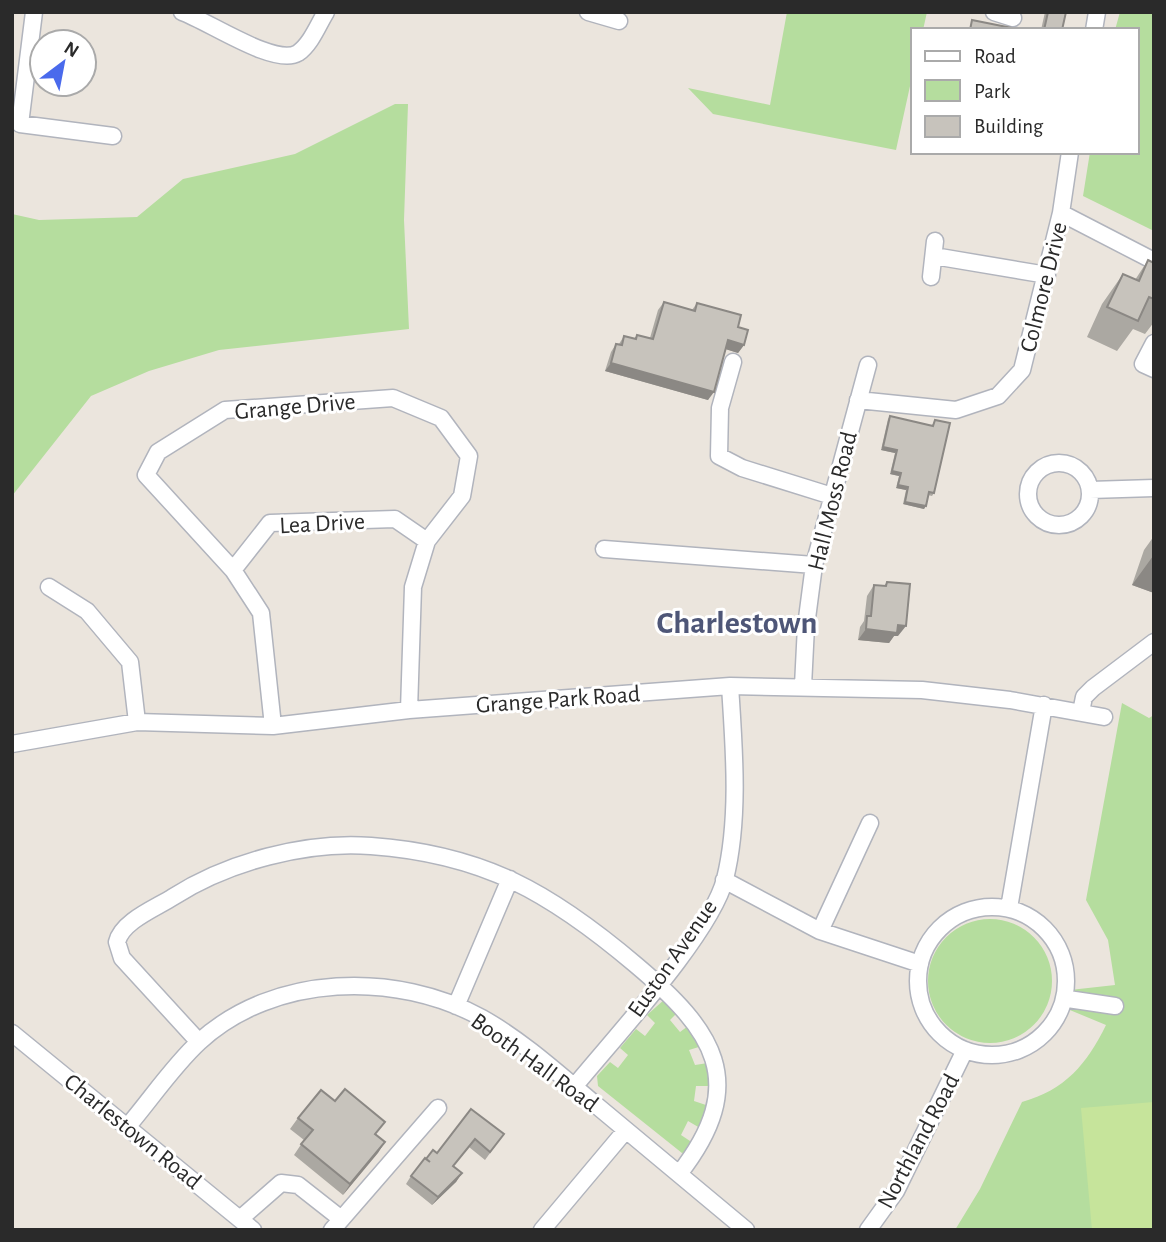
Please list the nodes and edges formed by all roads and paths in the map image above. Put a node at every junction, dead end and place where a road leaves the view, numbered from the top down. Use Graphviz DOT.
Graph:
graph roads {
  1 [pos="34,12"];
  2 [pos="182,12"];
  3 [pos="326,12"];
  4 [pos="588,12"];
  5 [pos="994,12"];
  6 [pos="1013,18"];
  7 [pos="619,21"];
  8 [pos="113,136"];
  9 [pos="1070,154"];
  10 [pos="1060,213"];
  11 [pos="1154,261"];
  12 [pos="1047,275"];
  13 [pos="930,277"];
  14 [pos="1154,343"];
  15 [pos="733,362"];
  16 [pos="868,365"];
  17 [pos="1154,369"];
  18 [pos="858,400"];
  19 [pos="1154,488"];
  20 [pos="1090,490"];
  21 [pos="832,496"];
  22 [pos="427,541"];
  23 [pos="604,549"];
  24 [pos="814,565"];
  25 [pos="233,570"];
  26 [pos="49,587"];
  27 [pos="1154,642"];
  28 [pos="730,686"];
  29 [pos="803,686"];
  30 [pos="1044,705"];
  31 [pos="409,710"];
  32 [pos="1081,712"];
  33 [pos="1104,717"];
  34 [pos="136,722"];
  35 [pos="273,726"];
  36 [pos="12,744"];
  37 [pos="870,823"];
  38 [pos="510,879"];
  39 [pos="724,880"];
  40 [pos="1009,908"];
  41 [pos="820,931"];
  42 [pos="920,964"];
  43 [pos="658,984"];
  44 [pos="1066,995"];
  45 [pos="456,1006"];
  46 [pos="1115,1006"];
  47 [pos="12,1033"];
  48 [pos="199,1042"];
  49 [pos="965,1050"];
  50 [pos="574,1087"];
  51 [pos="438,1108"];
  52 [pos="128,1126"];
  53 [pos="626,1130"];
  54 [pos="679,1174"];
  55 [pos="240,1219"];
  56 [pos="336,1224"];
  57 [pos="253,1230"];
  58 [pos="542,1230"];
  59 [pos="747,1230"];
  60 [pos="868,1230"];
  1 -- 8 [label="street"];
  2 -- 3 [label="street"];
  4 -- 7 [label="street"];
  5 -- 6 [label="street"];
  9 -- 10 [label="street, Colmore Drive"];
  10 -- 11 [label="street"];
  10 -- 12 [label="street, Colmore Drive"];
  12 -- 13 [label="street"];
  12 -- 18 [label="street, Colmore Drive"];
  14 -- 17 [label="street"];
  15 -- 21 [label="street"];
  16 -- 18 [label="street, Hall Moss Road"];
  18 -- 21 [label="street, Hall Moss Road"];
  19 -- 20 [label="street"];
  21 -- 24 [label="street, Hall Moss Road"];
  22 -- 25 [label="street, Lea Drive"];
  22 -- 25 [label="street, Grange Drive"];
  22 -- 31 [label="street, Grange Drive"];
  23 -- 24 [label="street"];
  24 -- 29 [label="street, Hall Moss Road"];
  25 -- 35 [label="street, Grange Drive"];
  26 -- 34 [label="street"];
  27 -- 32 [label="street"];
  28 -- 29 [label="street, Grange Park Road"];
  28 -- 31 [label="street, Grange Park Road"];
  28 -- 39 [label="street, Euston Avenue"];
  29 -- 30 [label="street, Grange Park Road"];
  30 -- 32 [label="street, Grange Park Road"];
  30 -- 40 [label="street"];
  31 -- 35 [label="street, Grange Park Road"];
  32 -- 33 [label="street, Grange Park Road"];
  34 -- 35 [label="street, Grange Park Road"];
  34 -- 36 [label="street, Grange Park Road"];
  37 -- 41 [label="street"];
  38 -- 43 [label="street"];
  38 -- 45 [label="street"];
  38 -- 48 [label="street"];
  39 -- 41 [label="street"];
  39 -- 43 [label="street, Euston Avenue"];
  40 -- 42 [label="street"];
  40 -- 44 [label="street, Northland Road"];
  41 -- 42 [label="street"];
  42 -- 49 [label="street, Northland Road"];
  43 -- 50 [label="street, Euston Avenue"];
  43 -- 54 [label="street"];
  44 -- 46 [label="street"];
  44 -- 49 [label="street, Northland Road"];
  45 -- 48 [label="street, Booth Hall Road"];
  45 -- 50 [label="street, Booth Hall Road"];
  47 -- 52 [label="street, Charlestown Road"];
  48 -- 52 [label="street, Booth Hall Road"];
  49 -- 60 [label="street, Northland Road"];
  50 -- 53 [label="street, Booth Hall Road"];
  51 -- 56 [label="street"];
  52 -- 55 [label="street, Charlestown Road"];
  53 -- 54 [label="street, Booth Hall Road"];
  53 -- 58 [label="street"];
  54 -- 59 [label="street, Booth Hall Road"];
  55 -- 56 [label="street"];
  55 -- 57 [label="street, Charlestown Road"];
}
